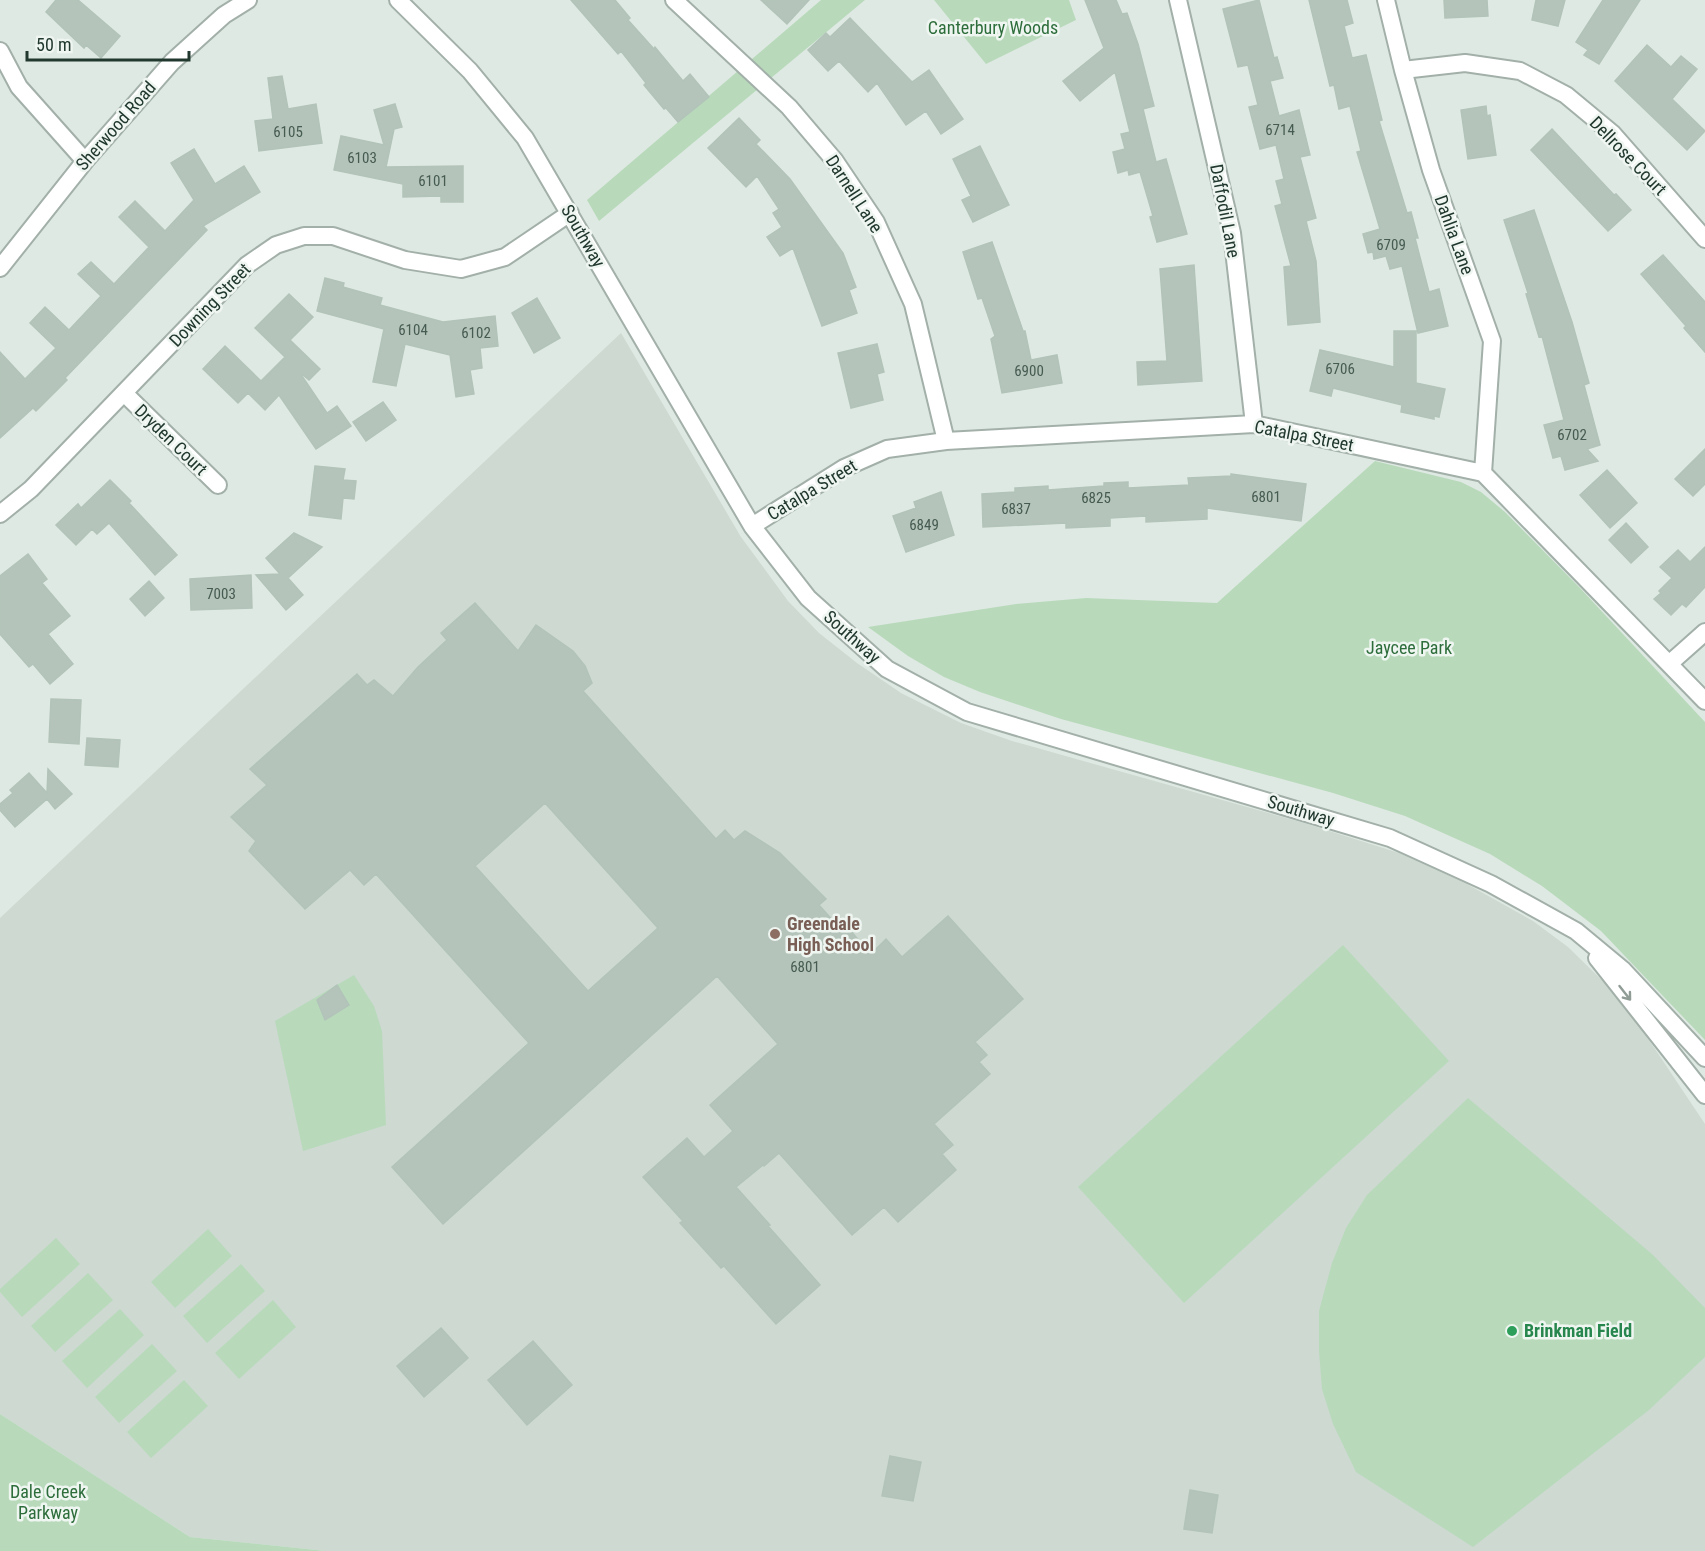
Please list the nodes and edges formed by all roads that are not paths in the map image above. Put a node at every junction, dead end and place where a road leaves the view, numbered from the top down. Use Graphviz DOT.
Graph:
graph roads {
  1 [pos="248,0"];
  2 [pos="398,0"];
  3 [pos="674,0"];
  4 [pos="1178,0"];
  5 [pos="1386,0"];
  6 [pos="0,51"];
  7 [pos="1403,70"];
  8 [pos="85,161"];
  9 [pos="570,213"];
  10 [pos="1705,239"];
  11 [pos="0,268"];
  12 [pos="124,394"];
  13 [pos="1254,424"];
  14 [pos="945,441"];
  15 [pos="1483,473"];
  16 [pos="218,485"];
  17 [pos="0,514"];
  18 [pos="752,526"];
  19 [pos="1705,632"];
  20 [pos="1669,664"];
  21 [pos="1705,701"];
  22 [pos="1576,931"];
  23 [pos="1705,1058"];
  24 [pos="1705,1095"];
  1 -- 8 [label="street, Sherwood Road"];
  2 -- 9 [label="street, Southway"];
  3 -- 14 [label="street, Darnell Lane"];
  4 -- 13 [label="street, Daffodil Lane"];
  5 -- 7 [label="street, Dahlia Lane"];
  6 -- 8 [label="street"];
  7 -- 10 [label="street, Dellrose Court"];
  7 -- 15 [label="street, Dahlia Lane"];
  8 -- 11 [label="street, Sherwood Road"];
  9 -- 12 [label="street, Downing Street"];
  9 -- 18 [label="street, Southway"];
  12 -- 16 [label="street, Dryden Court"];
  12 -- 17 [label="street, Downing Street"];
  13 -- 14 [label="street, Catalpa Street"];
  13 -- 15 [label="street, Catalpa Street"];
  14 -- 18 [label="street, Catalpa Street"];
  15 -- 20 [label="street"];
  18 -- 22 [label="street, Southway"];
  19 -- 20 [label="street"];
  20 -- 21 [label="street"];
  22 -- 23 [label="street, Southway"];
  22 -- 24 [label="street, Southway, one-way"];
}
